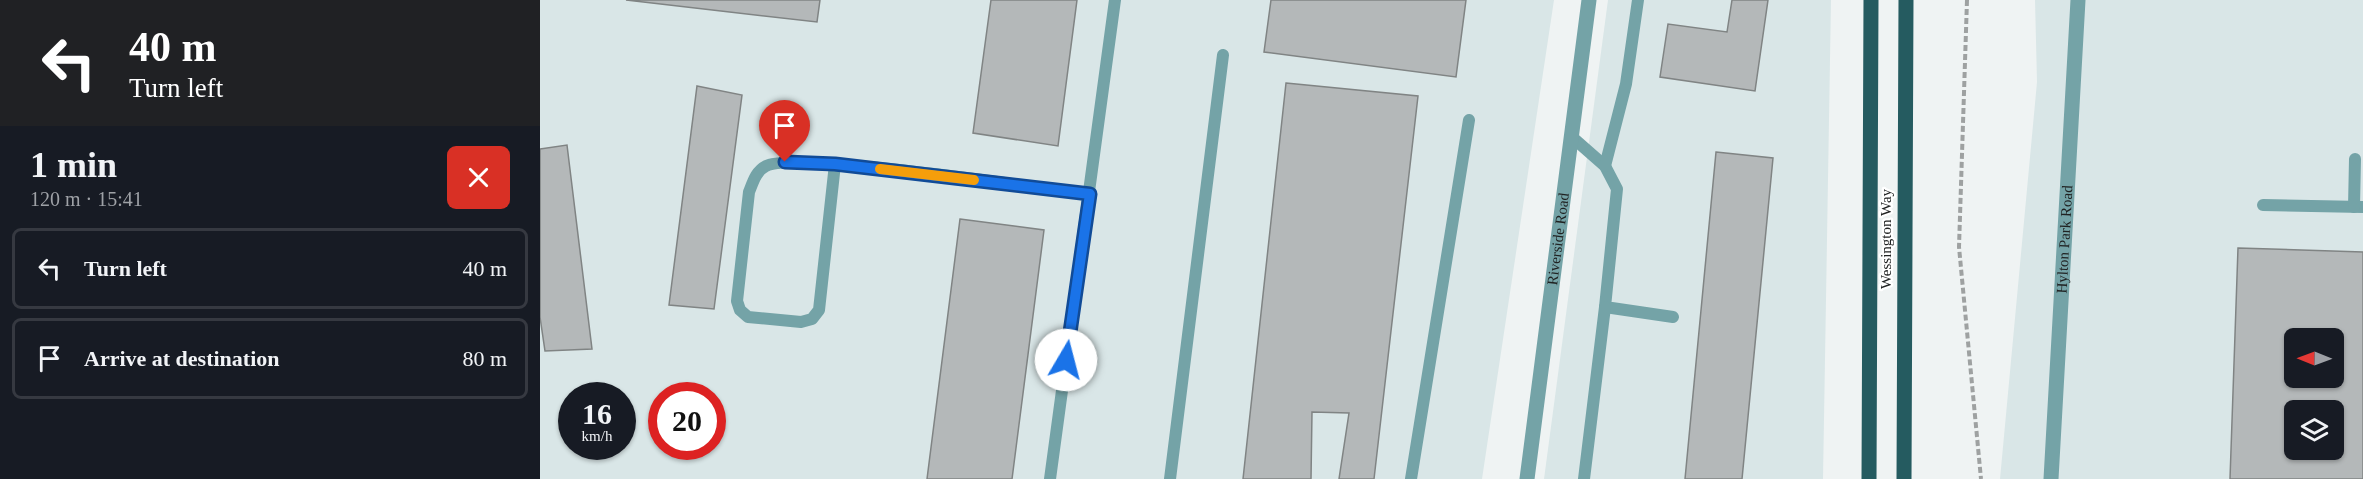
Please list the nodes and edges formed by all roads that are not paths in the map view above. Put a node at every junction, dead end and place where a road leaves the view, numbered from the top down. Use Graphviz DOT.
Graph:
graph roads {
  1 [pos="1115,0"];
  2 [pos="1589,0"];
  3 [pos="1638,0"];
  4 [pos="1871,0"];
  5 [pos="1906,0"];
  6 [pos="2078,0"];
  7 [pos="1223,55"];
  8 [pos="1469,120"];
  9 [pos="1572,137"];
  10 [pos="2355,159"];
  11 [pos="835,164"];
  12 [pos="1605,166"];
  13 [pos="1090,194"];
  14 [pos="2263,205"];
  15 [pos="2358,207"];
  16 [pos="1605,307"];
  17 [pos="1673,317"];
  18 [pos="1050,479"];
  19 [pos="1170,479"];
  20 [pos="1411,479"];
  21 [pos="1527,479"];
  22 [pos="1584,479"];
  23 [pos="1869,479"];
  24 [pos="1904,479"];
  25 [pos="2050,479"];
  1 -- 13 [label="lane"];
  2 -- 9 [label="street, Riverside Road"];
  3 -- 12 [label="lane"];
  4 -- 23 [label="main road, Wessington Way"];
  5 -- 24 [label="main road, Wessington Way"];
  6 -- 25 [label="street, Hylton Park Road"];
  7 -- 19 [label="lane"];
  8 -- 20 [label="lane"];
  9 -- 12 [label="lane"];
  9 -- 21 [label="street, Riverside Road"];
  10 -- 15 [label="lane"];
  11 -- 11 [label="lane"];
  11 -- 13 [label="lane"];
  12 -- 16 [label="lane"];
  13 -- 18 [label="lane"];
  14 -- 15 [label="lane"];
  16 -- 17 [label="lane"];
  16 -- 22 [label="lane"];
}
